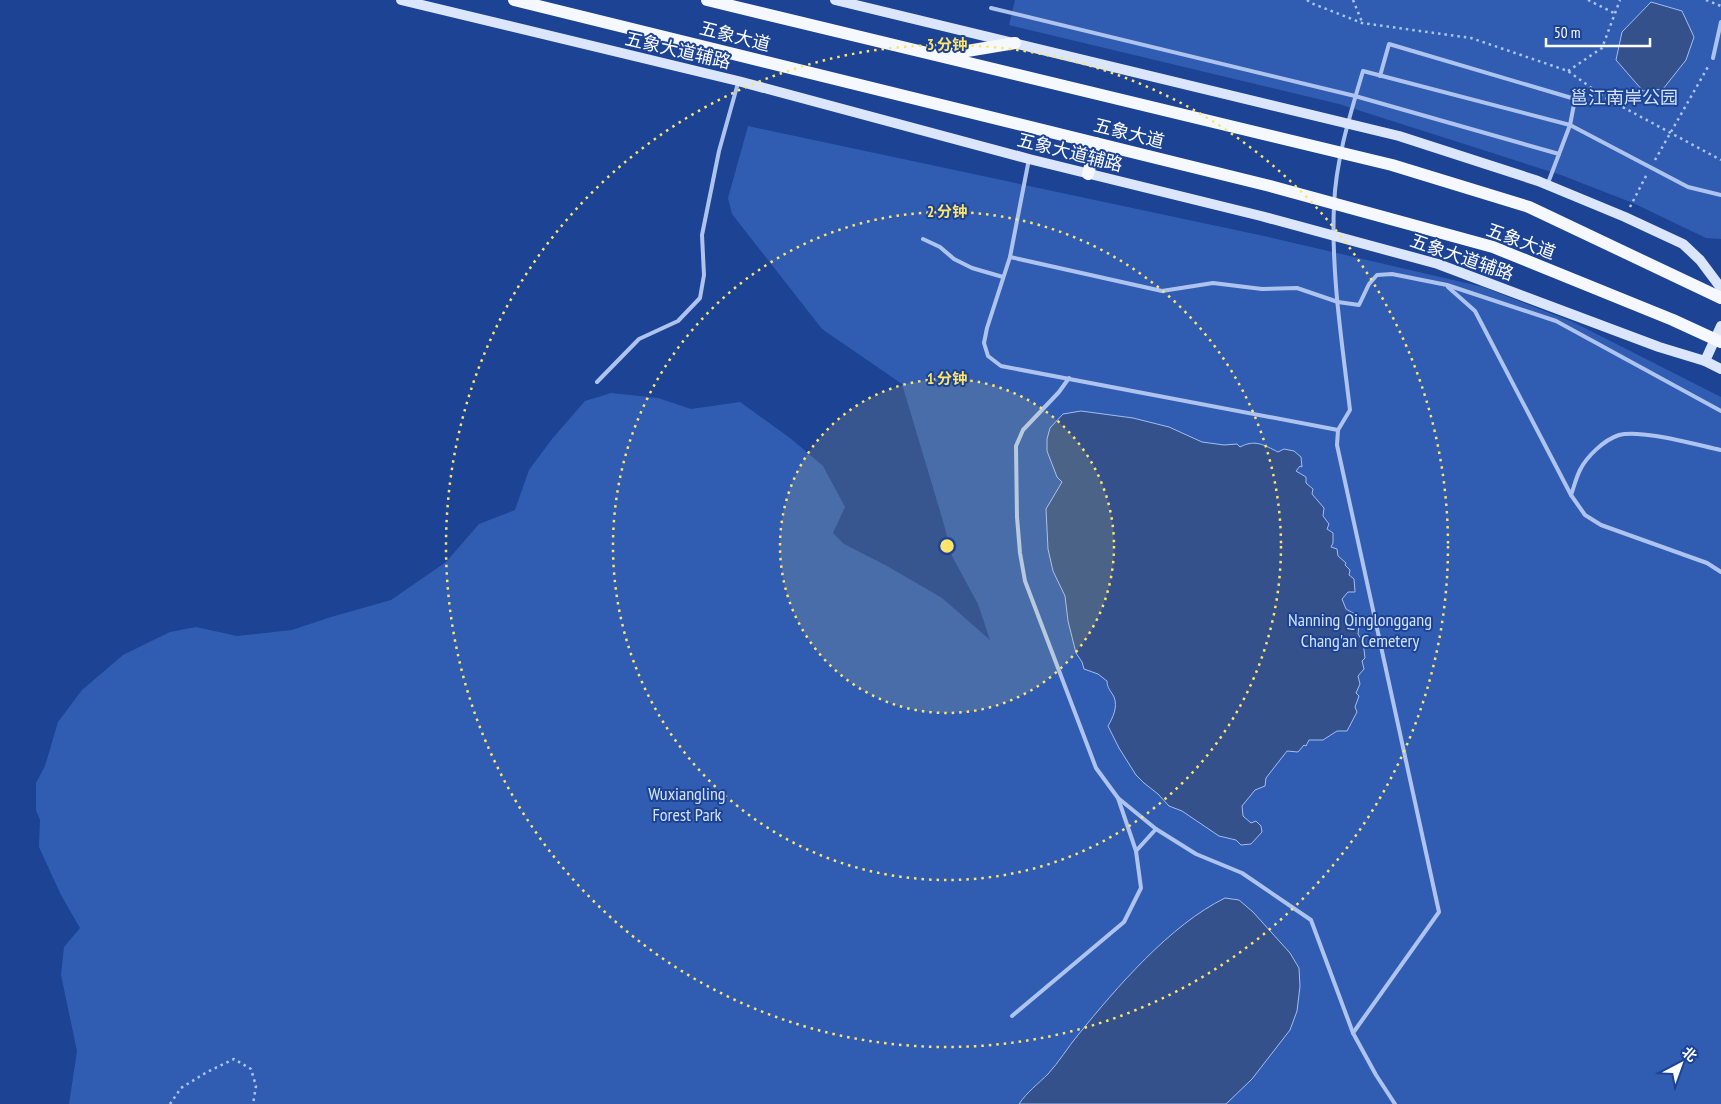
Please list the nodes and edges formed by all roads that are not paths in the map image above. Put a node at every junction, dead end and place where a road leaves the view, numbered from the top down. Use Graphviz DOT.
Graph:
graph roads {
  1 [pos="400,0"];
  2 [pos="514,0"];
  3 [pos="707,0"];
  4 [pos="835,0"];
  5 [pos="991,8"];
  6 [pos="1721,22"];
  7 [pos="1015,42"];
  8 [pos="938,56"];
  9 [pos="1713,58"];
  10 [pos="1380,76"];
  11 [pos="738,81"];
  12 [pos="1355,96"];
  13 [pos="1347,123"];
  14 [pos="1570,125"];
  15 [pos="1096,143"];
  16 [pos="1342,153"];
  17 [pos="1559,154"];
  18 [pos="1029,159"];
  19 [pos="1088,174"];
  20 [pos="1547,185"];
  21 [pos="1721,195"];
  22 [pos="1334,204"];
  23 [pos="1335,235"];
  24 [pos="923,239"];
  25 [pos="1010,256"];
  26 [pos="1003,276"];
  27 [pos="1446,285"];
  28 [pos="1721,288"];
  29 [pos="1721,298"];
  30 [pos="1338,302"];
  31 [pos="1721,326"];
  32 [pos="1718,341"];
  33 [pos="1705,361"];
  34 [pos="1721,369"];
  35 [pos="1069,378"];
  36 [pos="597,382"];
  37 [pos="1721,411"];
  38 [pos="1338,430"];
  39 [pos="1721,450"];
  40 [pos="1571,495"];
  41 [pos="1721,572"];
  42 [pos="1118,798"];
  43 [pos="1156,829"];
  44 [pos="1136,852"];
  45 [pos="1012,1016"];
  46 [pos="1353,1034"];
  47 [pos="1396,1104"];
  1 -- 11 [label="street, 五象大道辅路"];
  2 -- 15 [label="main road, 五象大道"];
  3 -- 8 [label="main road, 五象大道"];
  4 -- 7 [label="street"];
  5 -- 12 [label="lane"];
  6 -- 9 [label="lane"];
  7 -- 8 [label="main road"];
  7 -- 13 [label="street"];
  8 -- 16 [label="main road, 五象大道"];
  10 -- 12 [label="lane"];
  10 -- 14 [label="lane"];
  10 -- 14 [label="lane"];
  11 -- 18 [label="street, 五象大道辅路"];
  11 -- 36 [label="lane"];
  12 -- 13 [label="lane"];
  12 -- 17 [label="lane"];
  13 -- 16 [label="lane"];
  13 -- 20 [label="street"];
  14 -- 17 [label="lane"];
  14 -- 21 [label="lane"];
  15 -- 19 [label="main road"];
  15 -- 22 [label="main road, 五象大道"];
  16 -- 22 [label="lane"];
  16 -- 29 [label="main road, 五象大道"];
  17 -- 20 [label="lane"];
  18 -- 19 [label="street, 五象大道辅路"];
  18 -- 25 [label="lane"];
  19 -- 23 [label="street, 五象大道辅路"];
  20 -- 28 [label="street"];
  22 -- 23 [label="lane"];
  22 -- 32 [label="main road, 五象大道"];
  23 -- 30 [label="lane"];
  23 -- 33 [label="street, 五象大道辅路"];
  24 -- 26 [label="lane"];
  25 -- 26 [label="lane"];
  25 -- 30 [label="lane"];
  26 -- 35 [label="lane"];
  27 -- 30 [label="lane"];
  27 -- 37 [label="lane"];
  27 -- 40 [label="lane"];
  30 -- 38 [label="lane"];
  31 -- 32 [label="street"];
  32 -- 33 [label="street"];
  33 -- 34 [label="street, 五象大道辅路"];
  35 -- 38 [label="lane"];
  35 -- 42 [label="lane"];
  38 -- 46 [label="lane"];
  39 -- 40 [label="lane"];
  40 -- 41 [label="lane"];
  42 -- 43 [label="lane"];
  42 -- 44 [label="lane"];
  43 -- 44 [label="lane"];
  43 -- 46 [label="lane"];
  44 -- 45 [label="lane"];
  46 -- 47 [label="lane"];
}
